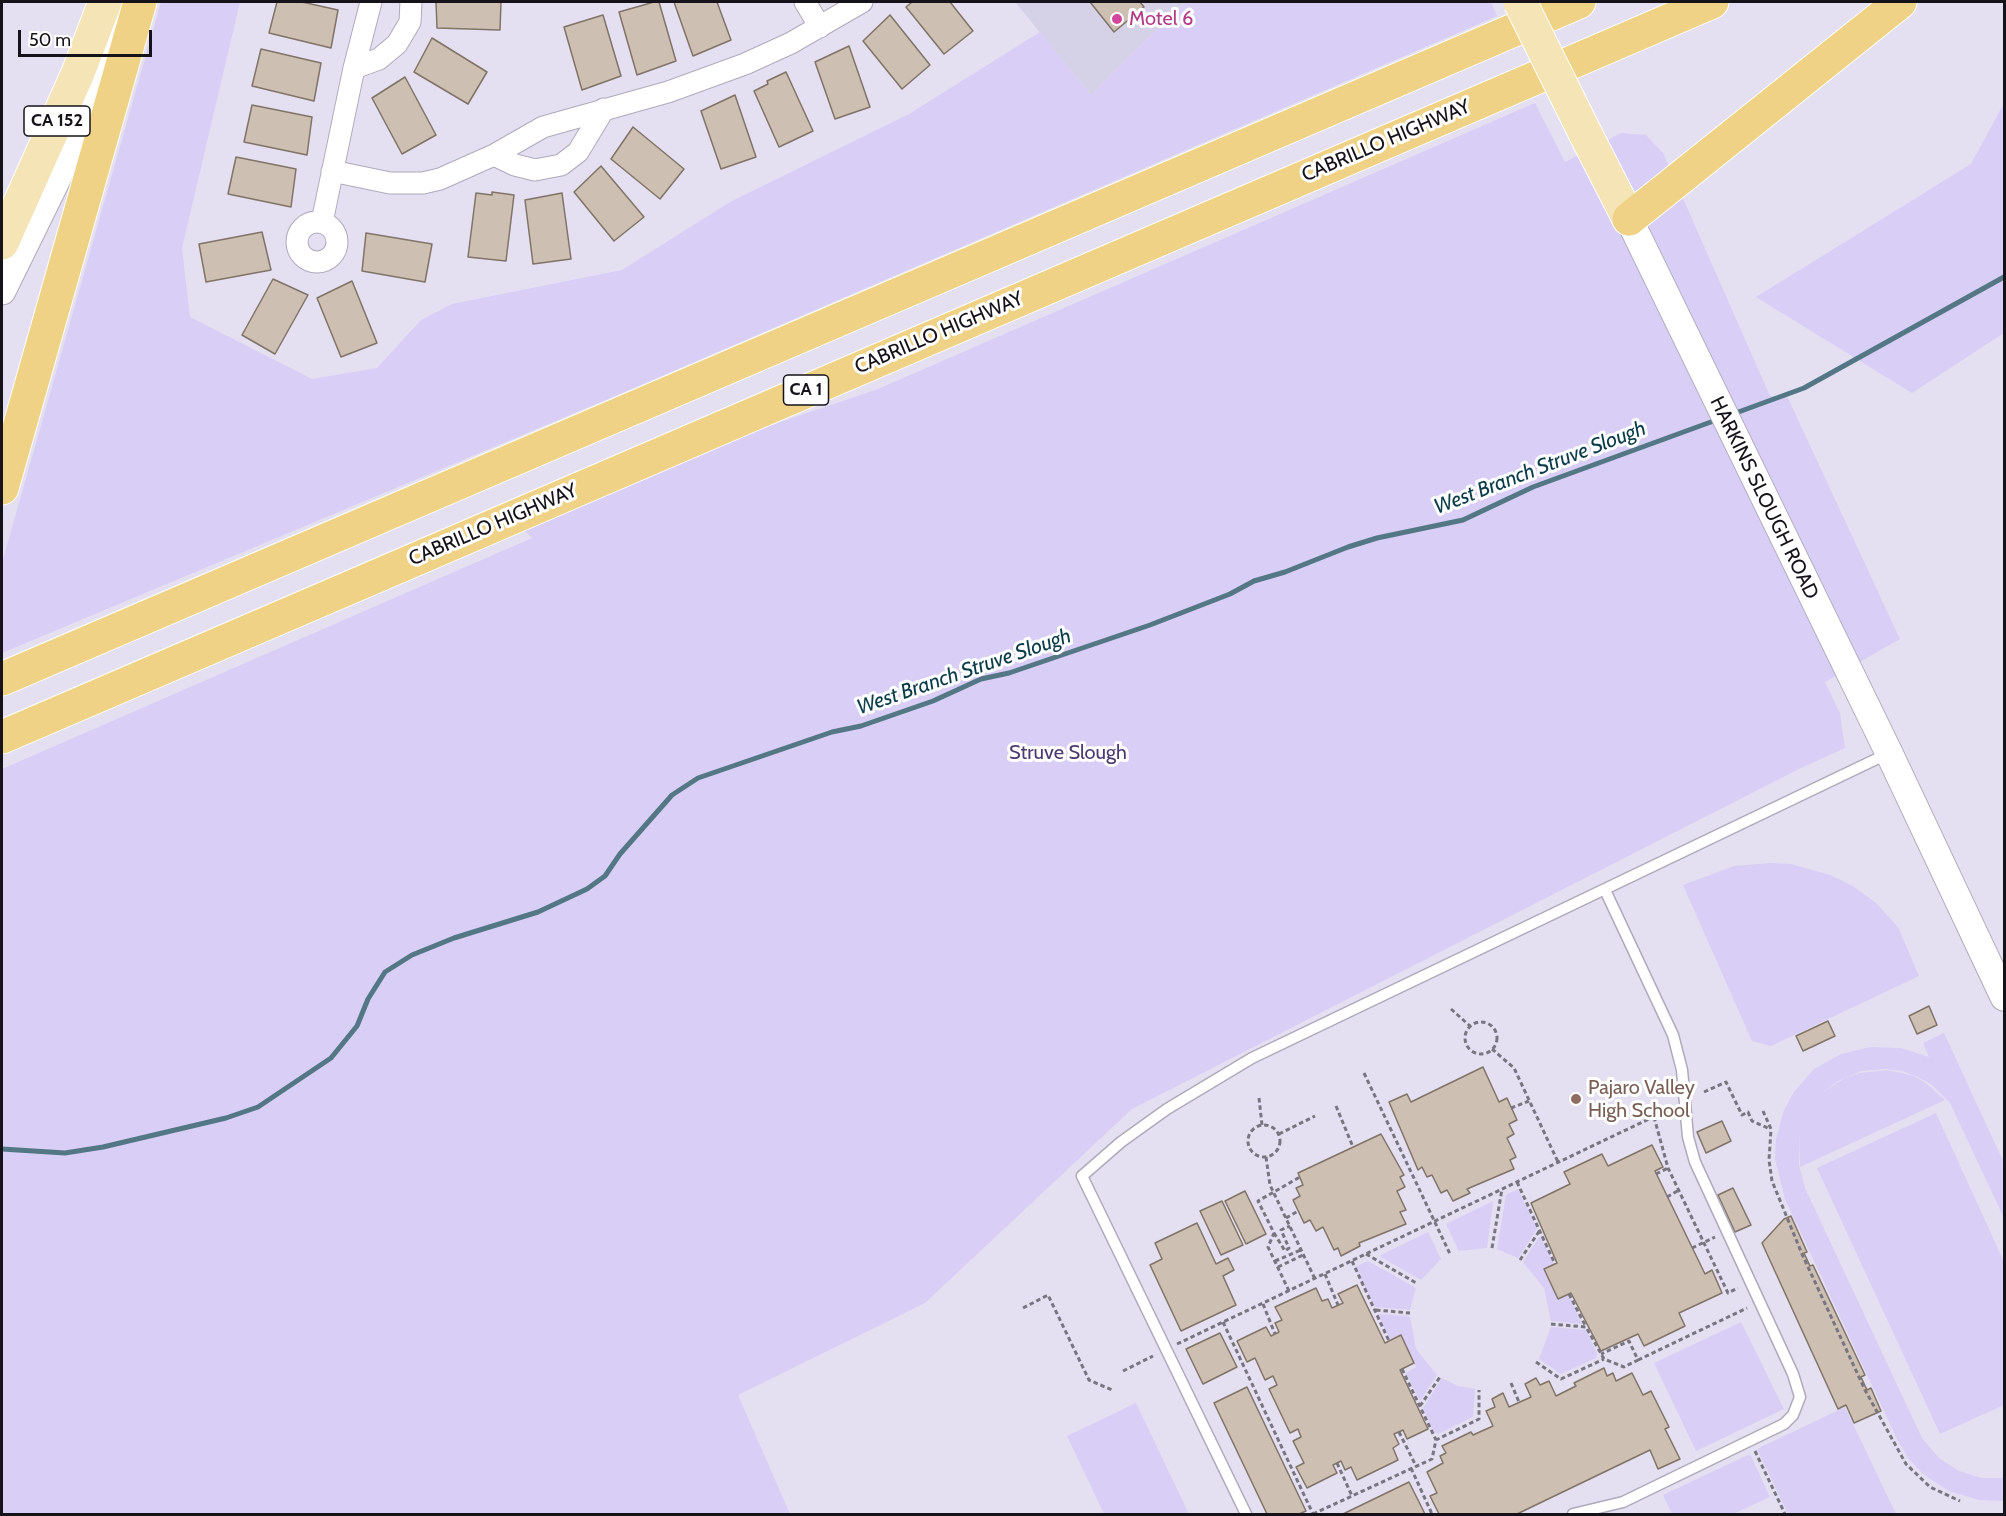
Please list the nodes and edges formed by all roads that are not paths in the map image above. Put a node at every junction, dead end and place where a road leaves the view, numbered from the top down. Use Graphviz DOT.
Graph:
graph roads {
  1 [pos="105,2"];
  2 [pos="130,2"];
  3 [pos="140,2"];
  4 [pos="371,2"];
  5 [pos="411,2"];
  6 [pos="805,2"];
  7 [pos="862,2"];
  8 [pos="1520,2"];
  9 [pos="1579,2"];
  10 [pos="1712,2"];
  11 [pos="1900,2"];
  12 [pos="820,27"];
  13 [pos="354,68"];
  14 [pos="604,109"];
  15 [pos="494,155"];
  16 [pos="332,171"];
  17 [pos="1629,219"];
  18 [pos="322,222"];
  19 [pos="2,241"];
  20 [pos="2,291"];
  21 [pos="2,488"];
  22 [pos="2,679"];
  23 [pos="2,737"];
  24 [pos="1889,753"];
  25 [pos="1605,890"];
  26 [pos="2004,997"];
  27 [pos="1246,1515"];
  28 [pos="1573,1515"];
  1 -- 19 [label="main road, CA 152"];
  2 -- 20 [label="street"];
  3 -- 21 [label="highway"];
  4 -- 13 [label="street"];
  5 -- 13 [label="street"];
  6 -- 12 [label="street"];
  7 -- 12 [label="street"];
  8 -- 17 [label="main road, HARKINS SLOUGH ROAD, bridge"];
  9 -- 22 [label="highway"];
  10 -- 23 [label="highway, CABRILLO HIGHWAY / CA 1"];
  11 -- 17 [label="highway"];
  12 -- 14 [label="street"];
  13 -- 16 [label="street"];
  14 -- 15 [label="street"];
  14 -- 15 [label="street"];
  15 -- 16 [label="street"];
  16 -- 18 [label="street"];
  17 -- 24 [label="street, HARKINS SLOUGH ROAD"];
  24 -- 25 [label="lane"];
  24 -- 26 [label="street, HARKINS SLOUGH ROAD"];
  25 -- 27 [label="lane"];
  25 -- 28 [label="lane"];
}
